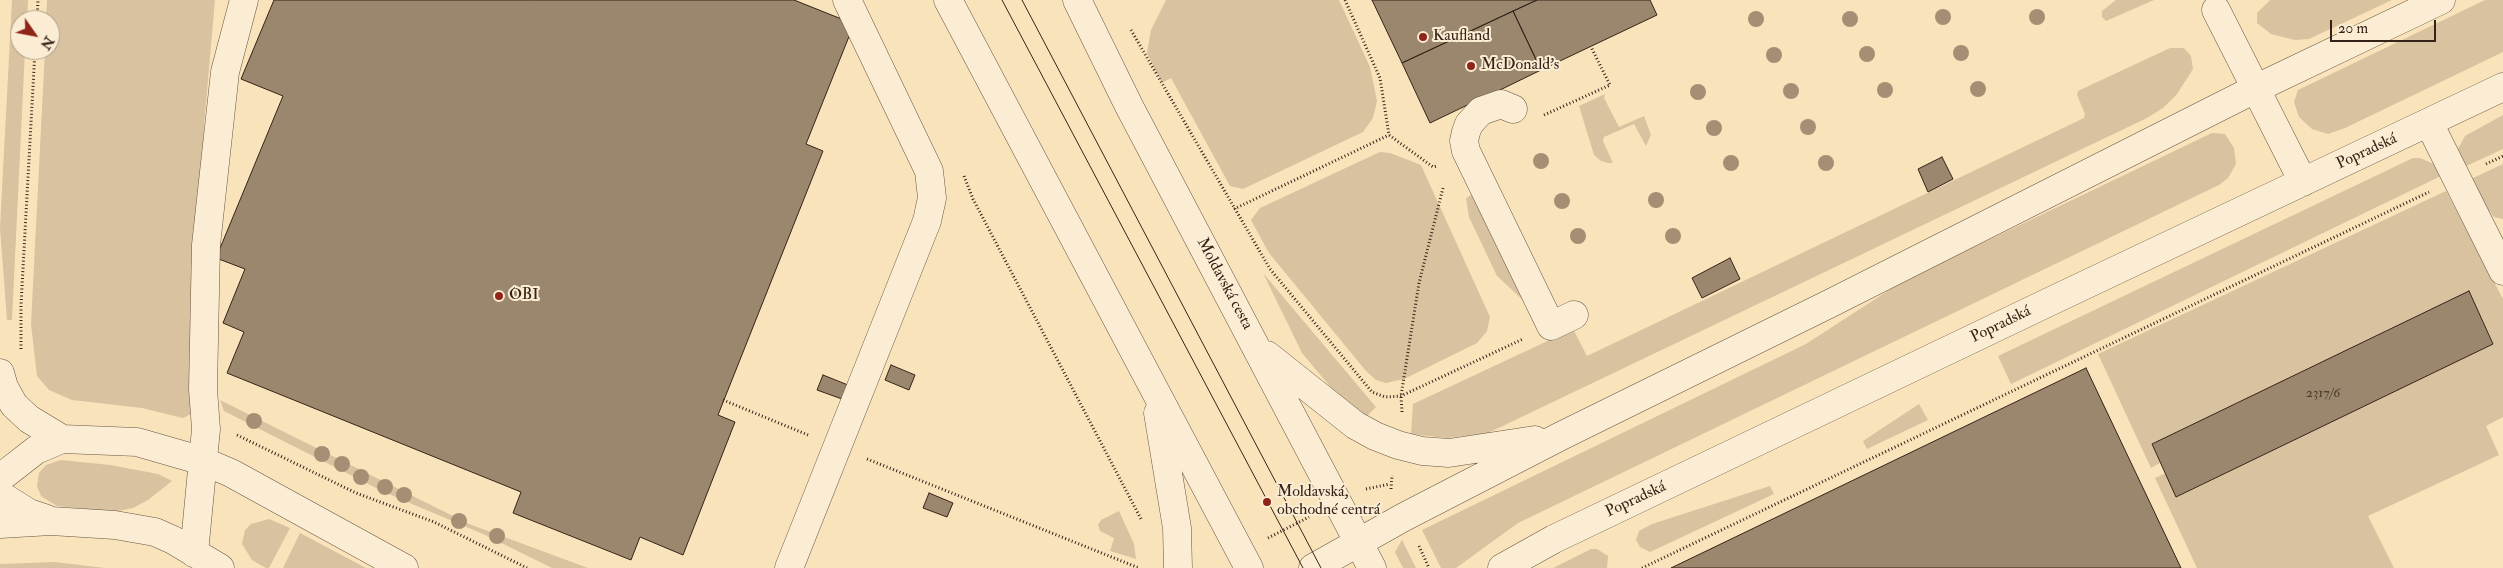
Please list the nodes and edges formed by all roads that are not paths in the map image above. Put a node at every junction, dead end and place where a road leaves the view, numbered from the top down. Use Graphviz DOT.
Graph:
graph roads {
  1 [pos="244,0"];
  2 [pos="847,0"];
  3 [pos="948,0"];
  4 [pos="1077,0"];
  5 [pos="2441,0"];
  6 [pos="2216,10"];
  7 [pos="2503,87"];
  8 [pos="2257,88"];
  9 [pos="1514,109"];
  10 [pos="2429,123"];
  11 [pos="2303,182"];
  12 [pos="2503,271"];
  13 [pos="1574,315"];
  14 [pos="1258,348"];
  15 [pos="0,373"];
  16 [pos="1152,384"];
  17 [pos="1561,436"];
  18 [pos="62,438"];
  19 [pos="203,461"];
  20 [pos="0,478"];
  21 [pos="0,495"];
  22 [pos="50,520"];
  23 [pos="0,524"];
  24 [pos="1554,540"];
  25 [pos="1358,542"];
  26 [pos="194,553"];
  27 [pos="1245,561"];
  28 [pos="220,568"];
  29 [pos="404,568"];
  30 [pos="789,568"];
  31 [pos="1178,568"];
  32 [pos="1313,568"];
  33 [pos="1372,568"];
  34 [pos="1502,568"];
  35 [pos="1524,568"];
  1 -- 19 [label="street"];
  2 -- 30 [label="street"];
  3 -- 16 [label="street"];
  4 -- 14 [label="street, Moldavská cesta"];
  5 -- 8 [label="street"];
  6 -- 8 [label="street"];
  7 -- 10 [label="street, Popradská"];
  8 -- 11 [label="street"];
  8 -- 17 [label="street"];
  9 -- 13 [label="street"];
  10 -- 11 [label="street, Popradská"];
  10 -- 12 [label="street"];
  11 -- 24 [label="street, Popradská"];
  14 -- 17 [label="street"];
  14 -- 25 [label="street, Moldavská cesta"];
  15 -- 18 [label="street"];
  16 -- 27 [label="street"];
  16 -- 31 [label="street"];
  17 -- 25 [label="street"];
  18 -- 19 [label="street"];
  18 -- 20 [label="street"];
  19 -- 26 [label="street"];
  19 -- 29 [label="street"];
  21 -- 22 [label="street"];
  22 -- 23 [label="street"];
  22 -- 26 [label="street"];
  24 -- 34 [label="street, Popradská"];
  24 -- 35 [label="street"];
  25 -- 32 [label="street"];
  25 -- 33 [label="street, Moldavská cesta"];
  26 -- 28 [label="street"];
}
